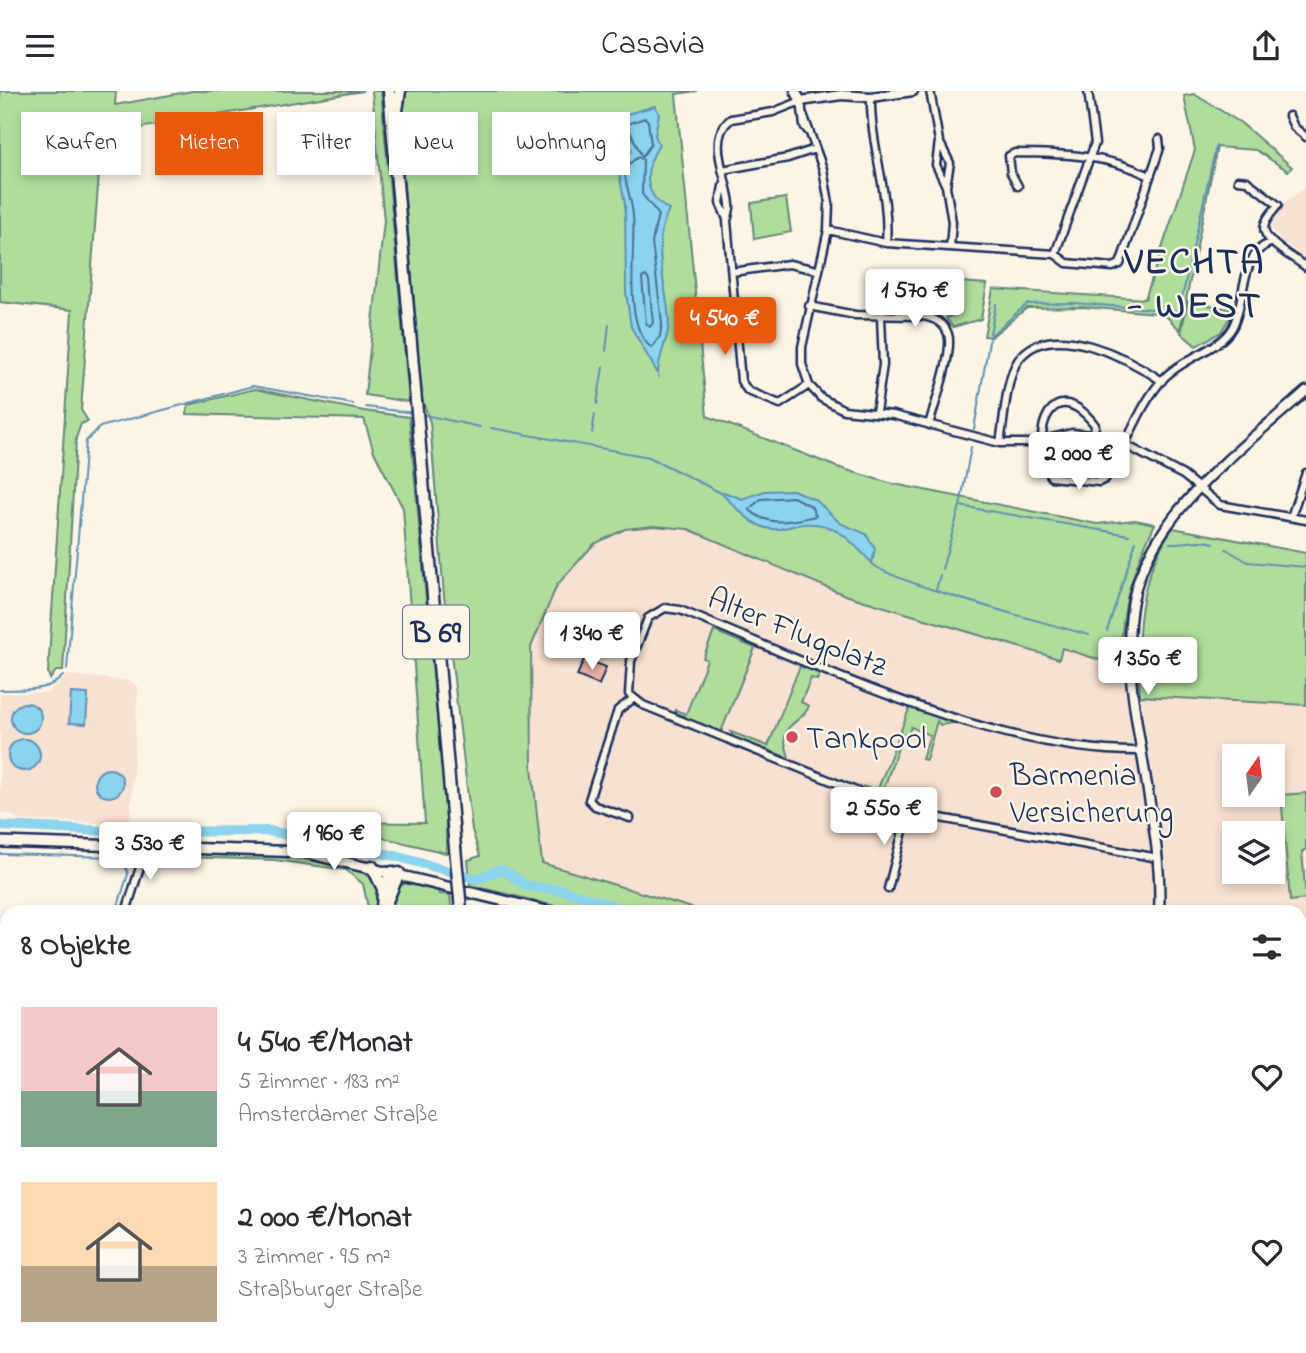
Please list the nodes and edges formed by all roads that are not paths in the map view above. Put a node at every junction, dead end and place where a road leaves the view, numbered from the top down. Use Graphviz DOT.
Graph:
graph roads {
  1 [pos="388,91"];
  2 [pos="400,91"];
  3 [pos="795,91"];
  4 [pos="913,91"];
  5 [pos="930,91"];
  6 [pos="1088,91"];
  7 [pos="871,97"];
  8 [pos="801,101"];
  9 [pos="390,112"];
  10 [pos="396,112"];
  11 [pos="1290,116"];
  12 [pos="1306,137"];
  13 [pos="1159,139"];
  14 [pos="939,141"];
  15 [pos="814,149"];
  16 [pos="1090,158"];
  17 [pos="722,170"];
  18 [pos="397,175"];
  19 [pos="1150,176"];
  20 [pos="1238,180"];
  21 [pos="1018,185"];
  22 [pos="946,186"];
  23 [pos="828,230"];
  24 [pos="886,243"];
  25 [pos="1270,243"];
  26 [pos="950,247"];
  27 [pos="1055,254"];
  28 [pos="1306,267"];
  29 [pos="817,269"];
  30 [pos="732,272"];
  31 [pos="809,306"];
  32 [pos="881,317"];
  33 [pos="1162,381"];
  34 [pos="809,385"];
  35 [pos="1306,391"];
  36 [pos="876,412"];
  37 [pos="929,425"];
  38 [pos="1094,433"];
  39 [pos="1041,441"];
  40 [pos="1125,442"];
  41 [pos="1000,443"];
  42 [pos="1306,473"];
  43 [pos="1200,489"];
  44 [pos="1291,517"];
  45 [pos="1306,520"];
  46 [pos="633,699"];
  47 [pos="1141,751"];
  48 [pos="908,812"];
  49 [pos="630,818"];
  50 [pos="0,842"];
  51 [pos="147,845"];
  52 [pos="1158,858"];
  53 [pos="372,866"];
  54 [pos="396,872"];
  55 [pos="383,889"];
  56 [pos="887,889"];
  57 [pos="127,905"];
  58 [pos="382,905"];
  59 [pos="384,905"];
  60 [pos="460,905"];
  61 [pos="523,905"];
  62 [pos="1159,905"];
  1 -- 9 [label="main road, B 69"];
  2 -- 10 [label="main road"];
  3 -- 8 [label="street"];
  4 -- 7 [label="street"];
  5 -- 14 [label="street"];
  6 -- 16 [label="street"];
  7 -- 8 [label="street"];
  7 -- 24 [label="street"];
  8 -- 15 [label="street"];
  8 -- 17 [label="street"];
  11 -- 12 [label="street"];
  13 -- 19 [label="street"];
  14 -- 22 [label="street"];
  14 -- 22 [label="street"];
  15 -- 17 [label="street"];
  15 -- 23 [label="street"];
  16 -- 19 [label="street"];
  16 -- 21 [label="street"];
  16 -- 27 [label="street"];
  17 -- 30 [label="street"];
  18 -- 60 [label="main road, B 69, bridge"];
  19 -- 27 [label="street"];
  20 -- 25 [label="street"];
  22 -- 26 [label="street"];
  23 -- 24 [label="street"];
  23 -- 29 [label="street"];
  24 -- 26 [label="street"];
  25 -- 28 [label="street"];
  25 -- 33 [label="street"];
  26 -- 27 [label="street"];
  29 -- 30 [label="street"];
  29 -- 31 [label="street"];
  30 -- 34 [label="street"];
  31 -- 32 [label="street"];
  31 -- 34 [label="street"];
  32 -- 36 [label="street"];
  32 -- 37 [label="street"];
  33 -- 40 [label="street"];
  33 -- 41 [label="street"];
  34 -- 36 [label="street"];
  35 -- 43 [label="street"];
  36 -- 37 [label="street"];
  37 -- 41 [label="street"];
  38 -- 39 [label="street"];
  38 -- 39 [label="street"];
  38 -- 40 [label="street"];
  39 -- 40 [label="street"];
  39 -- 41 [label="street"];
  40 -- 43 [label="street"];
  42 -- 44 [label="street"];
  43 -- 44 [label="street"];
  43 -- 47 [label="street"];
  44 -- 45 [label="street"];
  46 -- 47 [label="street, Alter Flugplatz"];
  46 -- 48 [label="street"];
  46 -- 49 [label="street"];
  47 -- 52 [label="street"];
  48 -- 52 [label="street"];
  48 -- 56 [label="street"];
  50 -- 51 [label="main road"];
  51 -- 53 [label="main road"];
  51 -- 57 [label="street"];
  52 -- 62 [label="street"];
  53 -- 54 [label="main road"];
  53 -- 55 [label="main road"];
  54 -- 55 [label="main road"];
  54 -- 59 [label="main road"];
  54 -- 61 [label="main road"];
  55 -- 58 [label="main road"];
}
